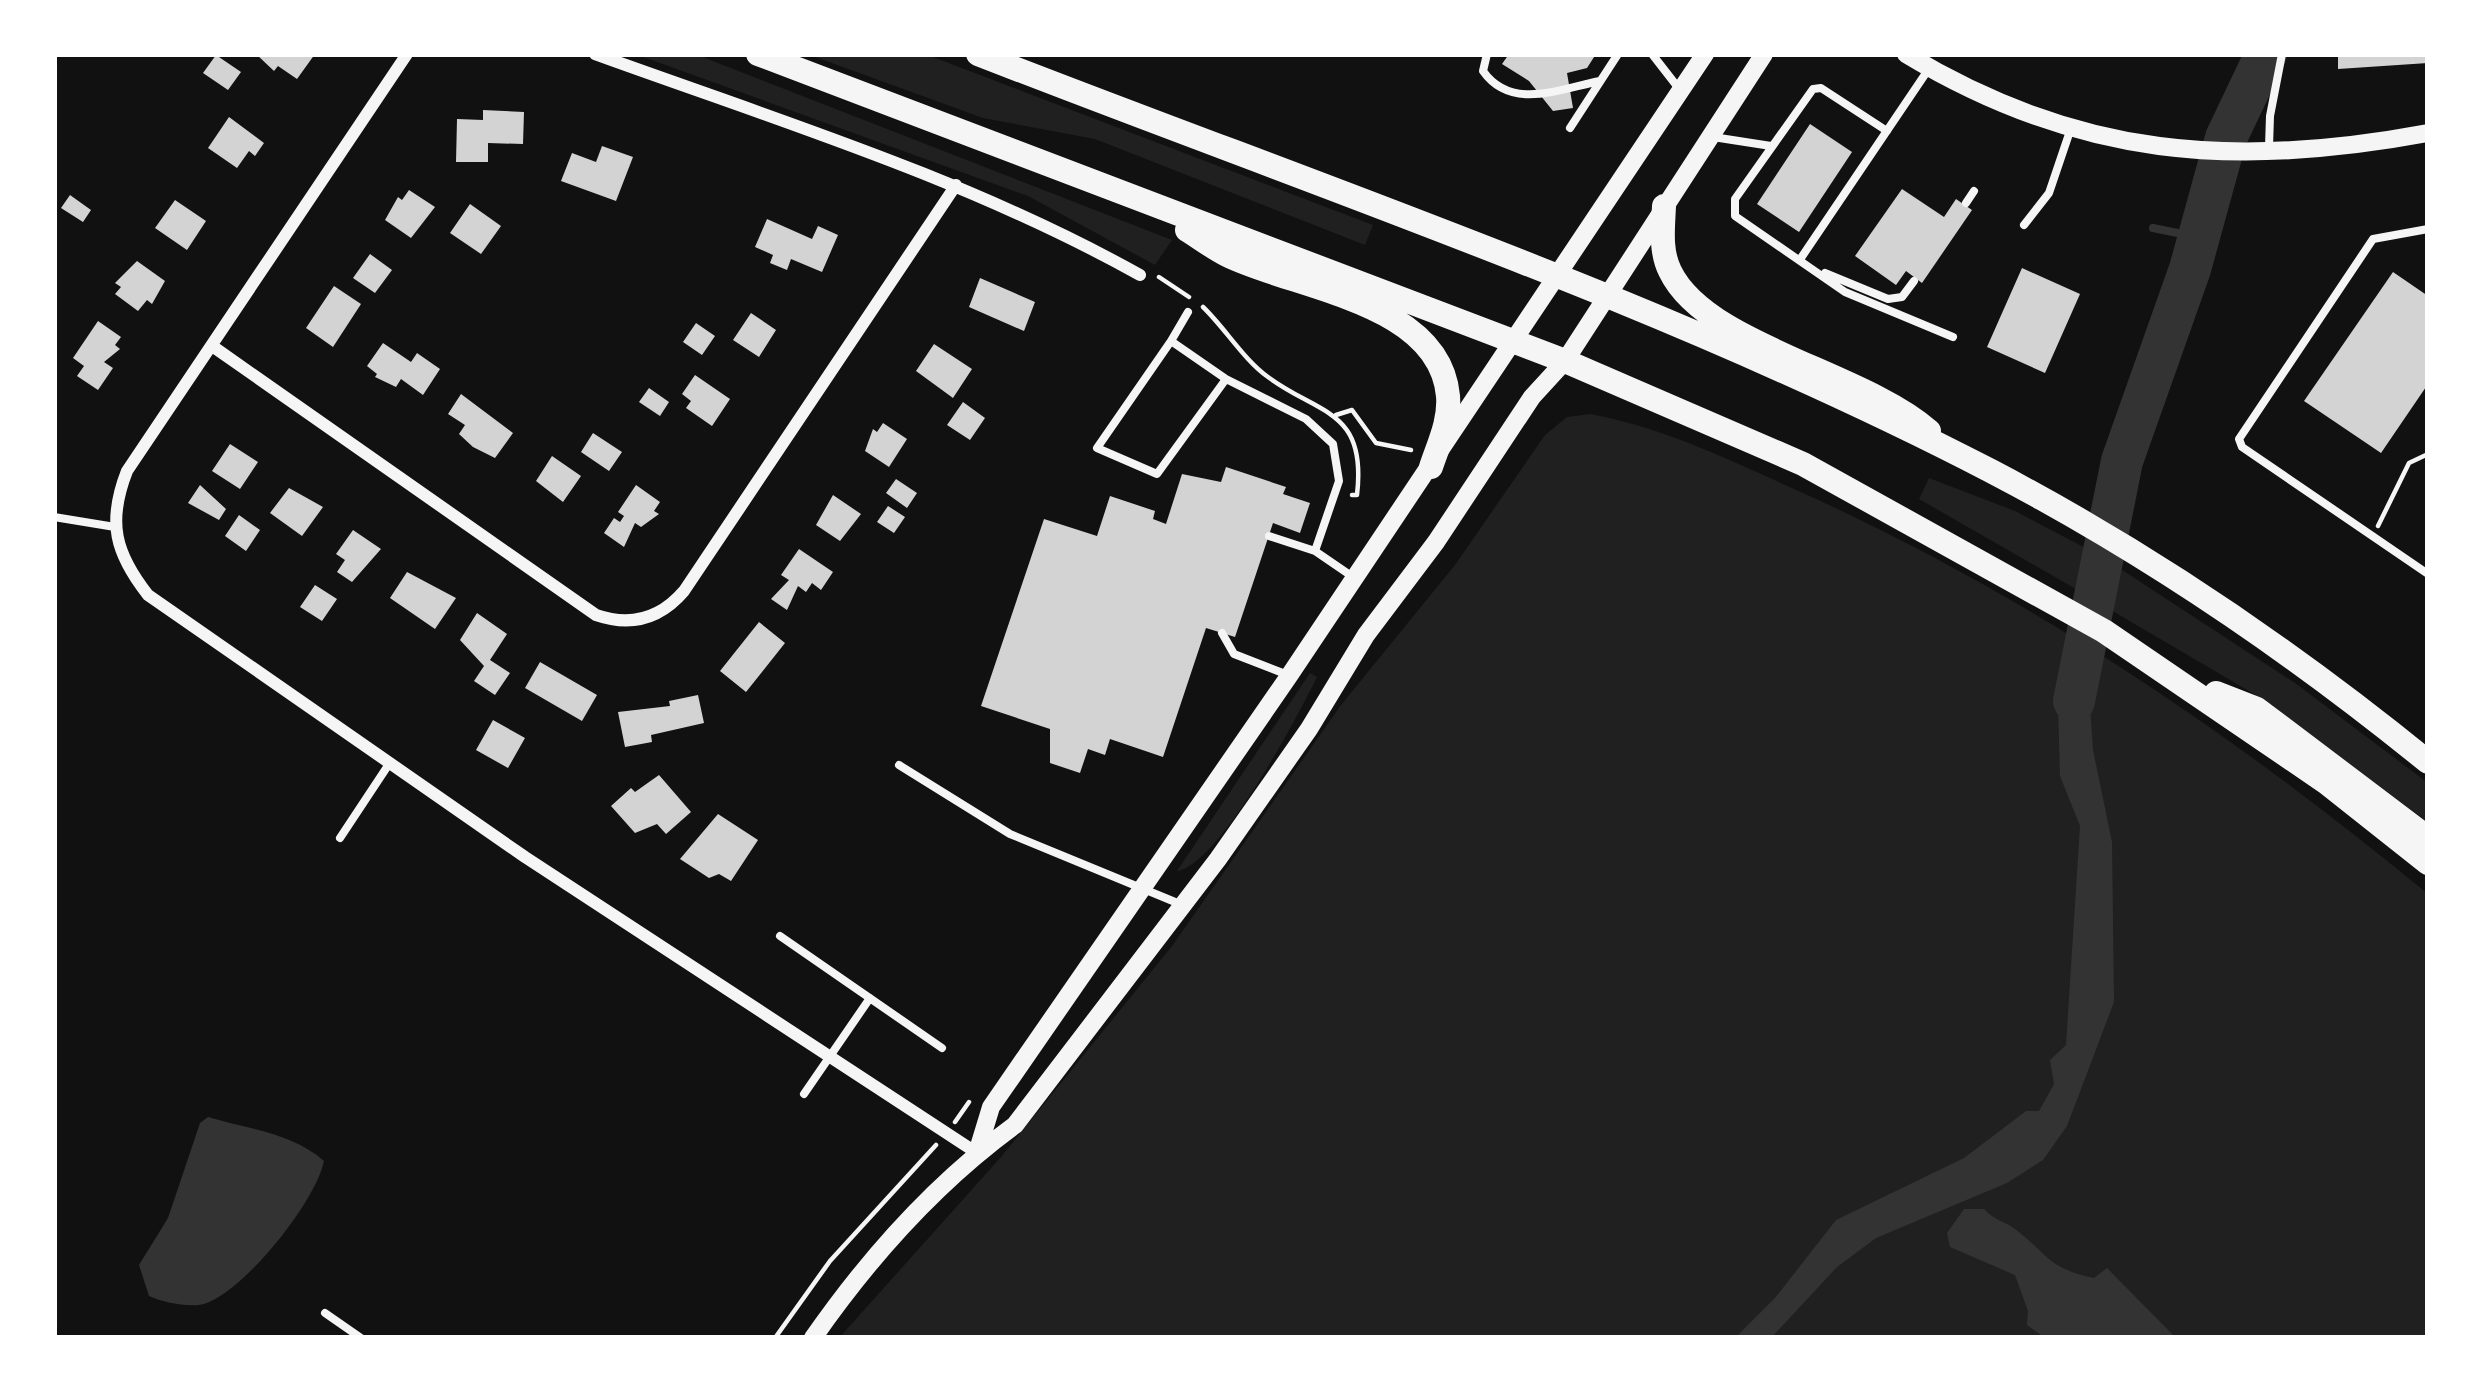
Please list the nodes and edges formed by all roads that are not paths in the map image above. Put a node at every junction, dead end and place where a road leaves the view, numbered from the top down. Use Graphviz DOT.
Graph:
graph roads {
  1 [pos="407,54"];
  2 [pos="596,54"];
  3 [pos="758,54"];
  4 [pos="978,54"];
  5 [pos="1487,54"];
  6 [pos="1618,54"];
  7 [pos="1652,54"];
  8 [pos="1706,54"];
  9 [pos="1764,54"];
  10 [pos="1906,54"];
  11 [pos="2282,54"];
  12 [pos="1930,68"];
  13 [pos="1600,81"];
  14 [pos="1681,91"];
  15 [pos="1570,128"];
  16 [pos="2071,129"];
  17 [pos="1887,130"];
  18 [pos="2428,133"];
  19 [pos="1712,137"];
  20 [pos="1771,146"];
  21 [pos="2268,155"];
  22 [pos="956,185"];
  23 [pos="1974,190"];
  24 [pos="1140,200"];
  25 [pos="1966,202"];
  26 [pos="1664,206"];
  27 [pos="2024,225"];
  28 [pos="2428,229"];
  29 [pos="1801,258"];
  30 [pos="1818,271"];
  31 [pos="1140,275"];
  32 [pos="1556,276"];
  33 [pos="1914,281"];
  34 [pos="1606,295"];
  35 [pos="1188,312"];
  36 [pos="1953,338"];
  37 [pos="1172,341"];
  38 [pos="1512,343"];
  39 [pos="214,348"];
  40 [pos="1564,361"];
  41 [pos="1226,379"];
  42 [pos="1953,453"];
  43 [pos="1421,458"];
  44 [pos="54,518"];
  45 [pos="115,532"];
  46 [pos="1269,536"];
  47 [pos="1315,551"];
  48 [pos="2428,574"];
  49 [pos="1354,578"];
  50 [pos="1222,633"];
  51 [pos="1289,676"];
  52 [pos="2180,680"];
  53 [pos="2428,762"];
  54 [pos="389,764"];
  55 [pos="899,765"];
  56 [pos="340,838"];
  57 [pos="2428,838"];
  58 [pos="2428,863"];
  59 [pos="1143,890"];
  60 [pos="1181,904"];
  61 [pos="780,936"];
  62 [pos="870,998"];
  63 [pos="942,1048"];
  64 [pos="831,1055"];
  65 [pos="804,1094"];
  66 [pos="977,1153"];
  67 [pos="325,1313"];
  68 [pos="361,1338"];
  69 [pos="813,1338"];
  1 -- 39 [label="street"];
  2 -- 22 [label="street"];
  3 -- 24 [label="highway"];
  4 -- 32 [label="highway"];
  5 -- 13 [label="lane"];
  6 -- 13 [label="lane"];
  7 -- 14 [label="lane"];
  8 -- 14 [label="street"];
  9 -- 19 [label="street"];
  10 -- 12 [label="street"];
  11 -- 21 [label="lane"];
  12 -- 16 [label="street"];
  12 -- 17 [label="lane"];
  13 -- 15 [label="lane"];
  14 -- 32 [label="street"];
  16 -- 21 [label="street"];
  16 -- 27 [label="lane"];
  17 -- 20 [label="lane"];
  17 -- 29 [label="lane"];
  18 -- 21 [label="street"];
  19 -- 20 [label="lane"];
  19 -- 26 [label="street"];
  20 -- 29 [label="lane"];
  22 -- 31 [label="street"];
  22 -- 39 [label="street"];
  23 -- 25 [label="lane"];
  24 -- 38 [label="highway"];
  24 -- 43 [label="highway"];
  26 -- 34 [label="street"];
  26 -- 42 [label="highway"];
  28 -- 48 [label="lane"];
  29 -- 30 [label="lane"];
  30 -- 33 [label="lane"];
  30 -- 36 [label="lane"];
  32 -- 34 [label="highway"];
  32 -- 38 [label="street"];
  34 -- 40 [label="street"];
  34 -- 42 [label="highway"];
  35 -- 37 [label="lane"];
  37 -- 41 [label="lane"];
  37 -- 41 [label="lane"];
  38 -- 40 [label="highway"];
  38 -- 43 [label="street"];
  39 -- 45 [label="street"];
  40 -- 52 [label="highway"];
  40 -- 60 [label="street"];
  41 -- 47 [label="lane"];
  42 -- 53 [label="highway"];
  43 -- 49 [label="street"];
  44 -- 45 [label="lane"];
  45 -- 54 [label="street"];
  46 -- 47 [label="lane"];
  47 -- 49 [label="lane"];
  49 -- 51 [label="street"];
  50 -- 51 [label="lane"];
  51 -- 59 [label="street"];
  52 -- 57 [label="highway"];
  52 -- 58 [label="highway"];
  54 -- 56 [label="lane"];
  54 -- 64 [label="street"];
  55 -- 59 [label="lane"];
  59 -- 60 [label="lane"];
  59 -- 66 [label="street"];
  60 -- 66 [label="street"];
  61 -- 62 [label="lane"];
  62 -- 63 [label="lane"];
  62 -- 64 [label="lane"];
  64 -- 65 [label="lane"];
  64 -- 66 [label="street"];
  66 -- 69 [label="street"];
  67 -- 68 [label="lane"];
}
